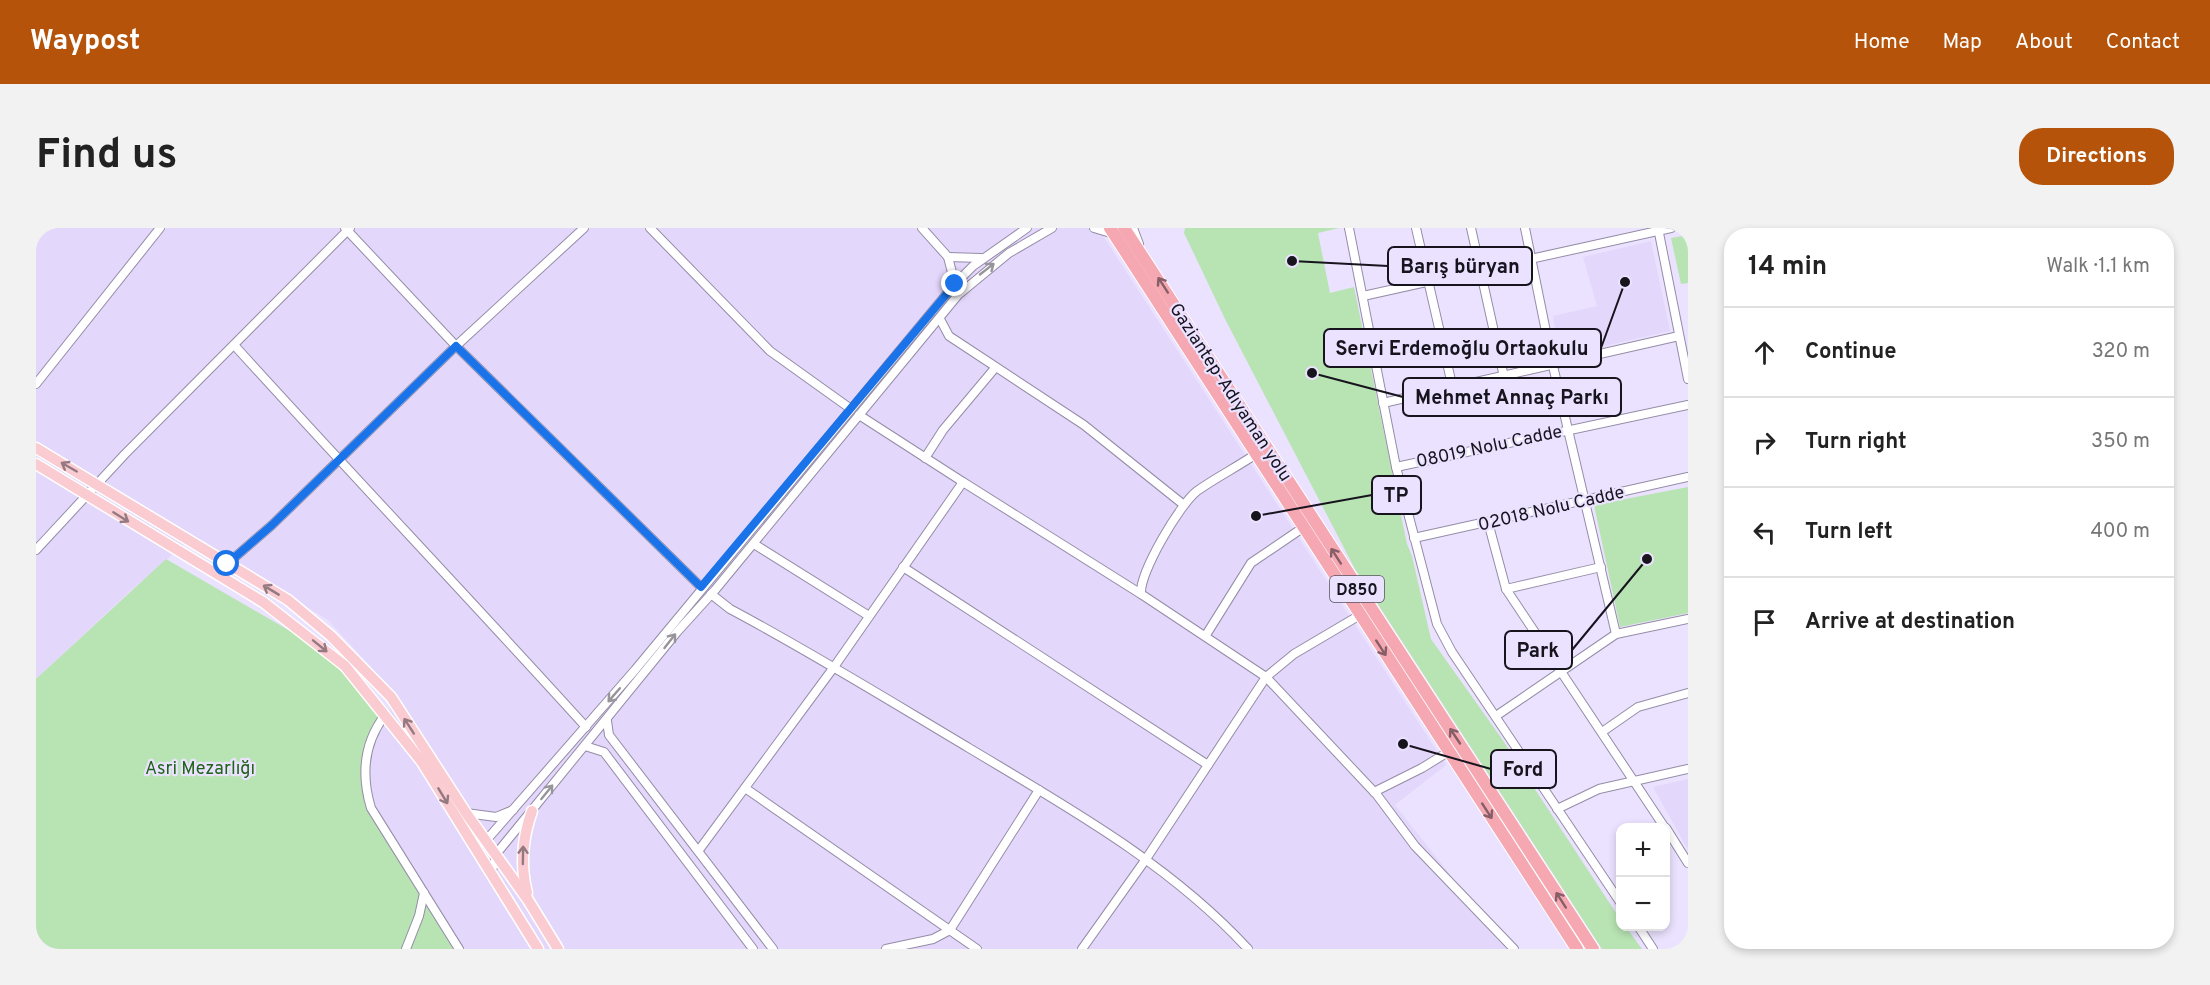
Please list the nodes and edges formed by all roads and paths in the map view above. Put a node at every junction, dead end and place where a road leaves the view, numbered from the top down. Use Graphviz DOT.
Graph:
graph roads {
  1 [pos="160,228"];
  2 [pos="584,228"];
  3 [pos="650,228"];
  4 [pos="922,228"];
  5 [pos="1027,228"];
  6 [pos="1052,228"];
  7 [pos="1094,228"];
  8 [pos="1133,228"];
  9 [pos="1349,228"];
  10 [pos="1416,228"];
  11 [pos="1471,228"];
  12 [pos="1525,228"];
  13 [pos="1620,228"];
  14 [pos="1671,228"];
  15 [pos="348,229"];
  16 [pos="1658,229"];
  17 [pos="1116,230"];
  18 [pos="1623,239"];
  19 [pos="1144,255"];
  20 [pos="948,257"];
  21 [pos="984,258"];
  22 [pos="1531,260"];
  23 [pos="1479,270"];
  24 [pos="955,284"];
  25 [pos="1428,284"];
  26 [pos="1364,296"];
  27 [pos="940,319"];
  28 [pos="1679,336"];
  29 [pos="235,346"];
  30 [pos="456,346"];
  31 [pos="1554,366"];
  32 [pos="995,368"];
  33 [pos="1504,377"];
  34 [pos="1688,379"];
  35 [pos="36,384"];
  36 [pos="1453,389"];
  37 [pos="1383,403"];
  38 [pos="1688,405"];
  39 [pos="851,409"];
  40 [pos="859,415"];
  41 [pos="1568,429"];
  42 [pos="36,448"];
  43 [pos="1256,454"];
  44 [pos="925,458"];
  45 [pos="339,460"];
  46 [pos="36,464"];
  47 [pos="1396,467"];
  48 [pos="1688,477"];
  49 [pos="963,482"];
  50 [pos="98,483"];
  51 [pos="87,496"];
  52 [pos="1585,501"];
  53 [pos="1184,505"];
  54 [pos="1488,522"];
  55 [pos="1304,527"];
  56 [pos="1414,538"];
  57 [pos="754,544"];
  58 [pos="36,550"];
  59 [pos="227,564"];
  60 [pos="903,567"];
  61 [pos="1601,567"];
  62 [pos="701,587"];
  63 [pos="1506,589"];
  64 [pos="711,594"];
  65 [pos="1141,594"];
  66 [pos="1360,615"];
  67 [pos="869,616"];
  68 [pos="1688,619"];
  69 [pos="1616,634"];
  70 [pos="1206,635"];
  71 [pos="834,667"];
  72 [pos="1561,674"];
  73 [pos="1266,677"];
  74 [pos="1688,693"];
  75 [pos="385,715"];
  76 [pos="1496,716"];
  77 [pos="608,720"];
  78 [pos="586,727"];
  79 [pos="1602,732"];
  80 [pos="585,746"];
  81 [pos="1448,752"];
  82 [pos="1208,765"];
  83 [pos="1688,769"];
  84 [pos="1635,781"];
  85 [pos="745,788"];
  86 [pos="1039,790"];
  87 [pos="1374,792"];
  88 [pos="516,809"];
  89 [pos="1557,809"];
  90 [pos="532,811"];
  91 [pos="466,813"];
  92 [pos="1662,823"];
  93 [pos="1670,836"];
  94 [pos="486,842"];
  95 [pos="476,850"];
  96 [pos="699,850"];
  97 [pos="497,854"];
  98 [pos="1146,859"];
  99 [pos="1688,863"];
  100 [pos="491,874"];
  101 [pos="424,893"];
  102 [pos="1616,896"];
  103 [pos="528,900"];
  104 [pos="950,930"];
  105 [pos="1641,931"];
  106 [pos="406,949"];
  107 [pos="459,949"];
  108 [pos="538,949"];
  109 [pos="558,949"];
  110 [pos="753,949"];
  111 [pos="773,949"];
  112 [pos="886,949"];
  113 [pos="977,949"];
  114 [pos="1083,949"];
  115 [pos="1248,949"];
  116 [pos="1514,949"];
  117 [pos="1577,949"];
  118 [pos="1593,949"];
  119 [pos="1653,949"];
  1 -- 35 [label="street"];
  2 -- 30 [label="street"];
  3 -- 39 [label="street"];
  4 -- 20 [label="street"];
  5 -- 21 [label="street"];
  27 -- 6 [label="street, one-way"];
  7 -- 17 [label="street"];
  8 -- 19 [label="street"];
  9 -- 26 [label="street"];
  10 -- 25 [label="street"];
  11 -- 23 [label="street"];
  12 -- 22 [label="street"];
  13 -- 18 [label="street"];
  14 -- 16 [label="street"];
  15 -- 29 [label="street"];
  15 -- 30 [label="street"];
  16 -- 18 [label="street"];
  16 -- 28 [label="street"];
  17 -- 19 [label="highway, Gaziantep-Adıyaman yolu / D850"];
  17 -- 43 [label="highway, Gaziantep-Adıyaman yolu / D850"];
  18 -- 22 [label="street"];
  118 -- 19 [label="highway, Gaziantep-Adıyaman yolu / D850, one-way"];
  20 -- 21 [label="street"];
  20 -- 24 [label="street"];
  21 -- 24 [label="street"];
  22 -- 23 [label="street"];
  22 -- 31 [label="street"];
  23 -- 25 [label="street"];
  23 -- 33 [label="street"];
  24 -- 39 [label="street"];
  25 -- 26 [label="street"];
  25 -- 36 [label="street"];
  26 -- 37 [label="street"];
  27 -- 32 [label="street"];
  27 -- 40 [label="street"];
  28 -- 31 [label="street"];
  28 -- 34 [label="street"];
  29 -- 45 [label="street"];
  29 -- 50 [label="street"];
  30 -- 45 [label="street"];
  30 -- 62 [label="street"];
  31 -- 33 [label="street"];
  31 -- 41 [label="street"];
  32 -- 44 [label="street"];
  32 -- 53 [label="street"];
  33 -- 36 [label="street"];
  36 -- 37 [label="street"];
  37 -- 47 [label="street"];
  38 -- 41 [label="street, 08019 Nolu Cadde"];
  39 -- 62 [label="street"];
  40 -- 44 [label="street"];
  40 -- 57 [label="street"];
  41 -- 47 [label="street, 08019 Nolu Cadde"];
  41 -- 52 [label="street"];
  50 -- 42 [label="main road, one-way"];
  43 -- 53 [label="street"];
  43 -- 55 [label="highway, Gaziantep-Adıyaman yolu / D850"];
  44 -- 49 [label="street"];
  45 -- 59 [label="street"];
  45 -- 78 [label="street"];
  46 -- 51 [label="main road"];
  47 -- 56 [label="street"];
  48 -- 52 [label="street, 02018 Nolu Cadde"];
  49 -- 60 [label="street"];
  49 -- 65 [label="street"];
  50 -- 51 [label="street"];
  50 -- 59 [label="main road"];
  51 -- 58 [label="street"];
  51 -- 75 [label="main road, one-way"];
  52 -- 54 [label="street, 02018 Nolu Cadde"];
  52 -- 61 [label="street"];
  53 -- 65 [label="street"];
  54 -- 56 [label="street, 02018 Nolu Cadde"];
  54 -- 63 [label="street"];
  55 -- 66 [label="highway, Gaziantep-Adıyaman yolu / D850"];
  55 -- 70 [label="street"];
  56 -- 76 [label="street"];
  57 -- 64 [label="street"];
  57 -- 67 [label="street"];
  91 -- 59 [label="main road, one-way"];
  60 -- 67 [label="street"];
  60 -- 82 [label="street"];
  61 -- 63 [label="street"];
  61 -- 69 [label="street"];
  62 -- 78 [label="street, one-way"];
  63 -- 72 [label="street"];
  64 -- 71 [label="street"];
  77 -- 64 [label="street, one-way"];
  65 -- 70 [label="street"];
  66 -- 73 [label="street"];
  66 -- 81 [label="highway, Gaziantep-Adıyaman yolu / D850, one-way"];
  67 -- 71 [label="street"];
  68 -- 69 [label="street"];
  69 -- 72 [label="street"];
  70 -- 73 [label="street"];
  71 -- 85 [label="street"];
  71 -- 86 [label="street"];
  72 -- 76 [label="street"];
  72 -- 79 [label="street"];
  73 -- 82 [label="street"];
  73 -- 87 [label="street"];
  74 -- 79 [label="street"];
  75 -- 95 [label="main road, one-way"];
  75 -- 101 [label="street"];
  76 -- 89 [label="street"];
  77 -- 80 [label="street"];
  77 -- 96 [label="street"];
  78 -- 88 [label="street"];
  79 -- 84 [label="street"];
  90 -- 80 [label="street, one-way"];
  80 -- 110 [label="street"];
  81 -- 87 [label="street"];
  81 -- 117 [label="highway, Gaziantep-Adıyaman yolu / D850, one-way"];
  82 -- 98 [label="street"];
  83 -- 84 [label="street"];
  84 -- 89 [label="street"];
  84 -- 92 [label="street"];
  85 -- 96 [label="street"];
  85 -- 104 [label="street"];
  86 -- 98 [label="street"];
  86 -- 104 [label="street"];
  87 -- 116 [label="street"];
  88 -- 91 [label="street"];
  88 -- 94 [label="street"];
  89 -- 102 [label="street"];
  90 -- 97 [label="street"];
  103 -- 90 [label="main road, one-way"];
  91 -- 94 [label="main road"];
  93 -- 99 [label="street"];
  94 -- 95 [label="street"];
  94 -- 97 [label="main road"];
  95 -- 100 [label="main road"];
  96 -- 111 [label="street"];
  97 -- 100 [label="street"];
  97 -- 103 [label="main road"];
  98 -- 114 [label="street"];
  98 -- 115 [label="street"];
  100 -- 108 [label="main road"];
  101 -- 106 [label="street"];
  101 -- 107 [label="street"];
  103 -- 109 [label="main road"];
  104 -- 112 [label="street"];
  104 -- 113 [label="street"];
  105 -- 119 [label="street"];
}
